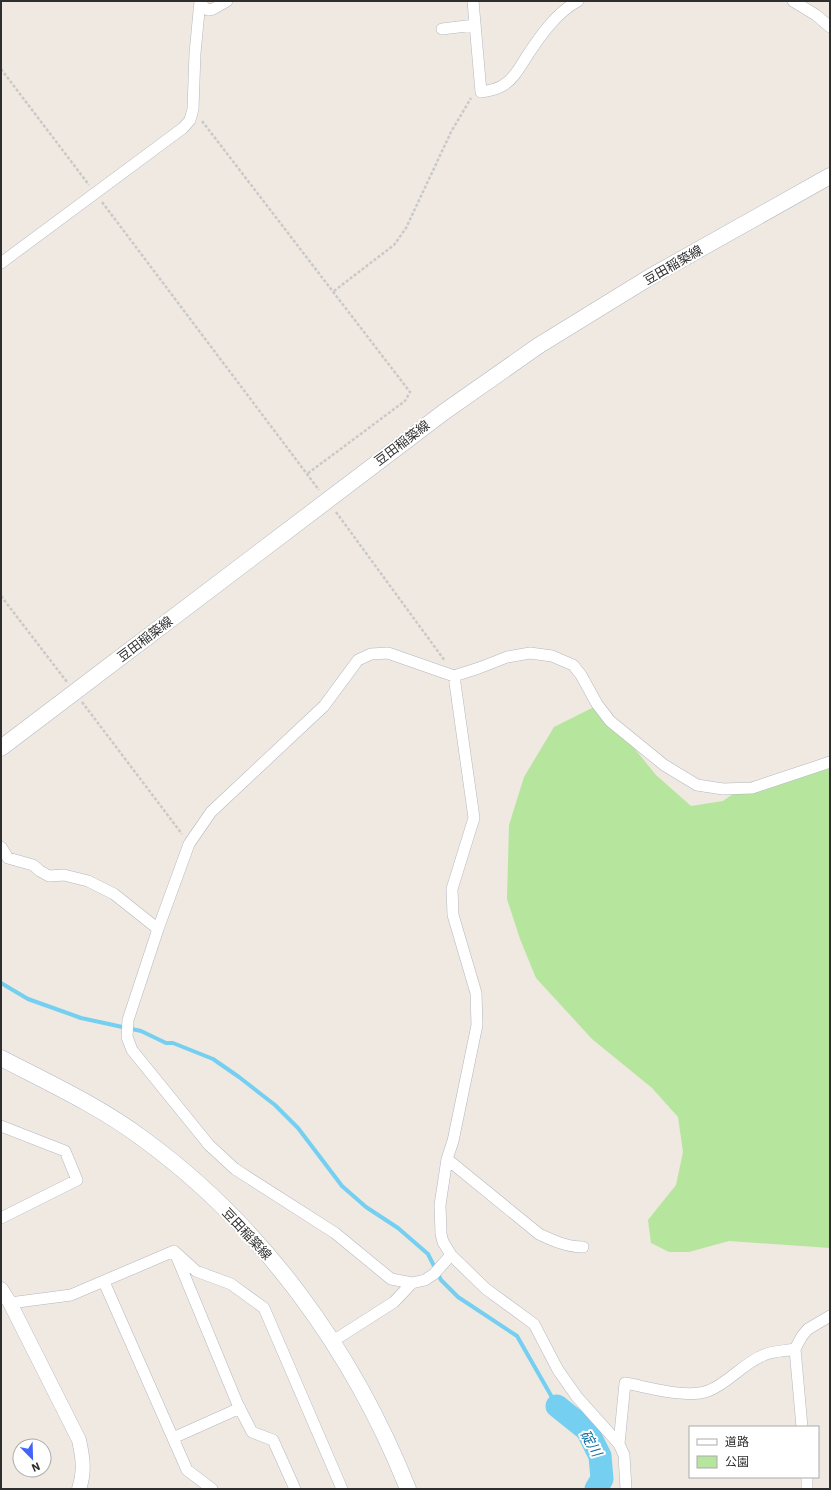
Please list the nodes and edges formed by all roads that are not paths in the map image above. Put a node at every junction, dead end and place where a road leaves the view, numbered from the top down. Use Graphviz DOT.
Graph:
graph roads {
  1 [pos="200,1"];
  2 [pos="227,1"];
  3 [pos="473,1"];
  4 [pos="578,1"];
  5 [pos="793,1"];
  6 [pos="475,25"];
  7 [pos="830,27"];
  8 [pos="442,29"];
  9 [pos="830,176"];
  10 [pos="1,263"];
  11 [pos="454,676"];
  12 [pos="1,748"];
  13 [pos="830,762"];
  14 [pos="1,847"];
  15 [pos="158,929"];
  16 [pos="1,1058"];
  17 [pos="1,1126"];
  18 [pos="447,1159"];
  19 [pos="1,1218"];
  20 [pos="584,1247"];
  21 [pos="174,1251"];
  22 [pos="451,1255"];
  23 [pos="104,1282"];
  24 [pos="412,1283"];
  25 [pos="1,1289"];
  26 [pos="10,1303"];
  27 [pos="830,1316"];
  28 [pos="334,1341"];
  29 [pos="795,1349"];
  30 [pos="240,1408"];
  31 [pos="802,1426"];
  32 [pos="174,1438"];
  33 [pos="619,1444"];
  34 [pos="807,1478"];
  35 [pos="79,1489"];
  36 [pos="212,1489"];
  37 [pos="295,1489"];
  38 [pos="342,1489"];
  39 [pos="408,1489"];
  40 [pos="626,1489"];
  41 [pos="807,1489"];
  1 -- 2 [label="street"];
  1 -- 10 [label="street"];
  3 -- 6 [label="street"];
  4 -- 6 [label="street"];
  5 -- 7 [label="street"];
  6 -- 8 [label="street"];
  9 -- 12 [label="main road, 豆田稲築線"];
  11 -- 13 [label="street"];
  11 -- 15 [label="street"];
  11 -- 18 [label="street"];
  14 -- 15 [label="street"];
  15 -- 24 [label="street"];
  16 -- 28 [label="main road, 豆田稲築線"];
  17 -- 19 [label="street"];
  18 -- 20 [label="street"];
  18 -- 22 [label="street"];
  21 -- 23 [label="street"];
  21 -- 30 [label="street"];
  21 -- 38 [label="street"];
  22 -- 24 [label="street"];
  22 -- 33 [label="street"];
  23 -- 26 [label="street"];
  23 -- 32 [label="street"];
  24 -- 28 [label="street"];
  25 -- 26 [label="street"];
  26 -- 35 [label="street"];
  27 -- 29 [label="street"];
  28 -- 39 [label="main road, 豆田稲築線"];
  29 -- 31 [label="street"];
  29 -- 33 [label="street"];
  30 -- 32 [label="street"];
  30 -- 37 [label="street"];
  32 -- 36 [label="street"];
  33 -- 40 [label="street"];
  34 -- 41 [label="street"];
}
